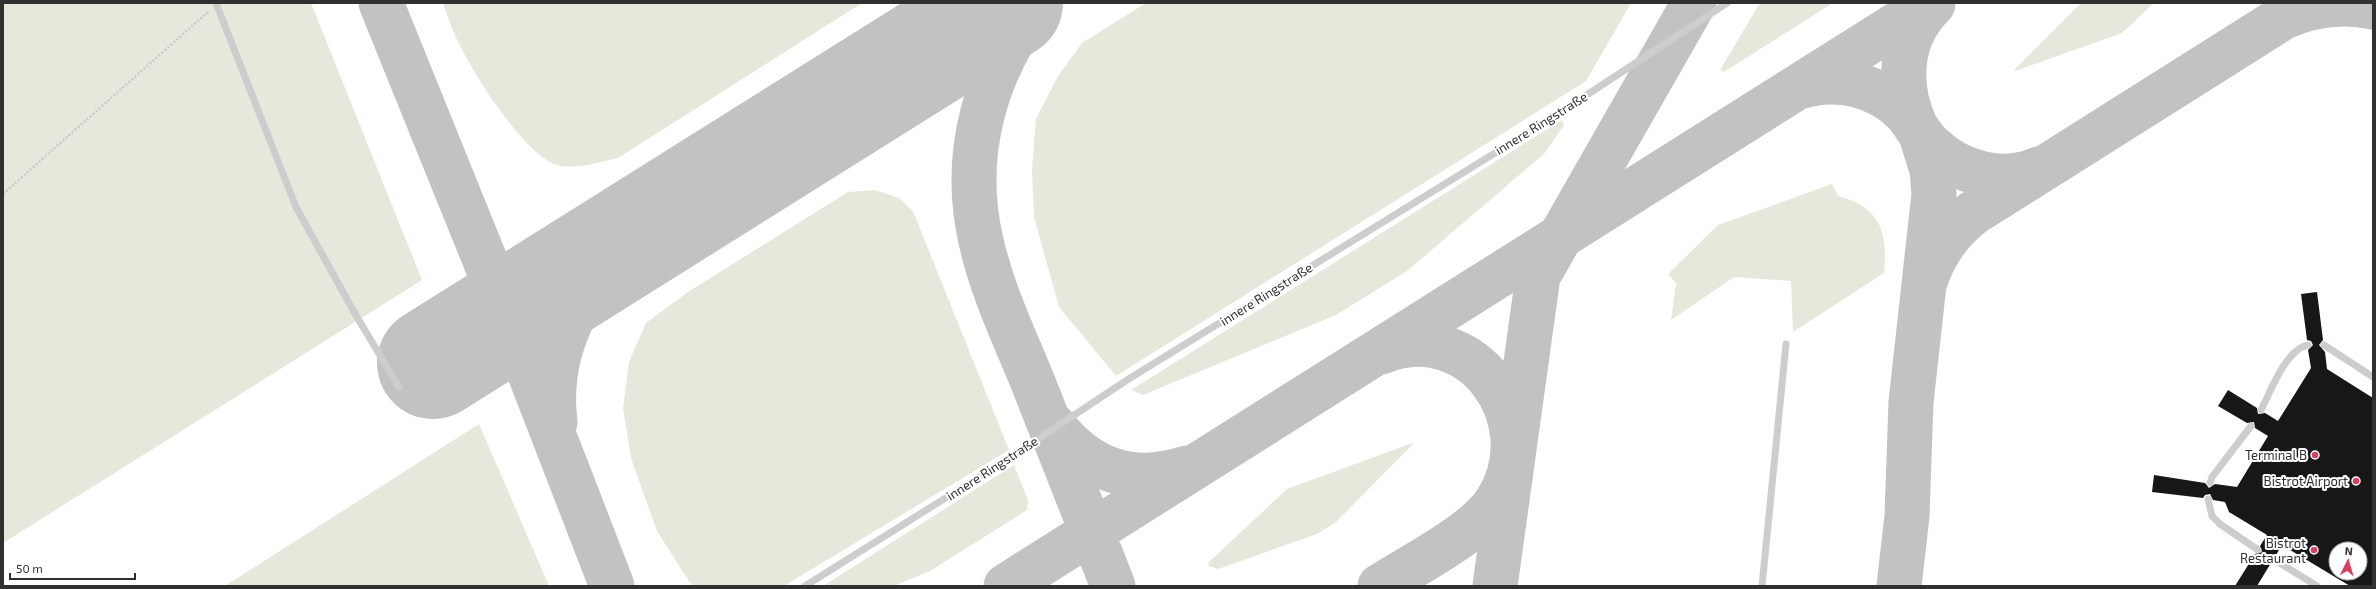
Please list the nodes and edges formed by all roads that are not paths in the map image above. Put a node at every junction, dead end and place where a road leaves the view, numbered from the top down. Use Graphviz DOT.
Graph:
graph roads {
  1 [pos="1727,3"];
  2 [pos="217,4"];
  3 [pos="1786,344"];
  4 [pos="2308,345"];
  5 [pos="2324,345"];
  6 [pos="2373,377"];
  7 [pos="399,386"];
  8 [pos="2261,410"];
  9 [pos="2251,426"];
  10 [pos="2210,483"];
  11 [pos="2208,499"];
  12 [pos="2258,550"];
  13 [pos="2273,559"];
  14 [pos="805,586"];
  15 [pos="1762,586"];
  16 [pos="2317,586"];
  1 -- 14 [label="lane, innere Ringstraße"];
  2 -- 7 [label="lane"];
  3 -- 15 [label="lane"];
  4 -- 8 [label="lane"];
  5 -- 6 [label="lane"];
  9 -- 10 [label="lane"];
  11 -- 12 [label="lane"];
  13 -- 16 [label="lane"];
}
